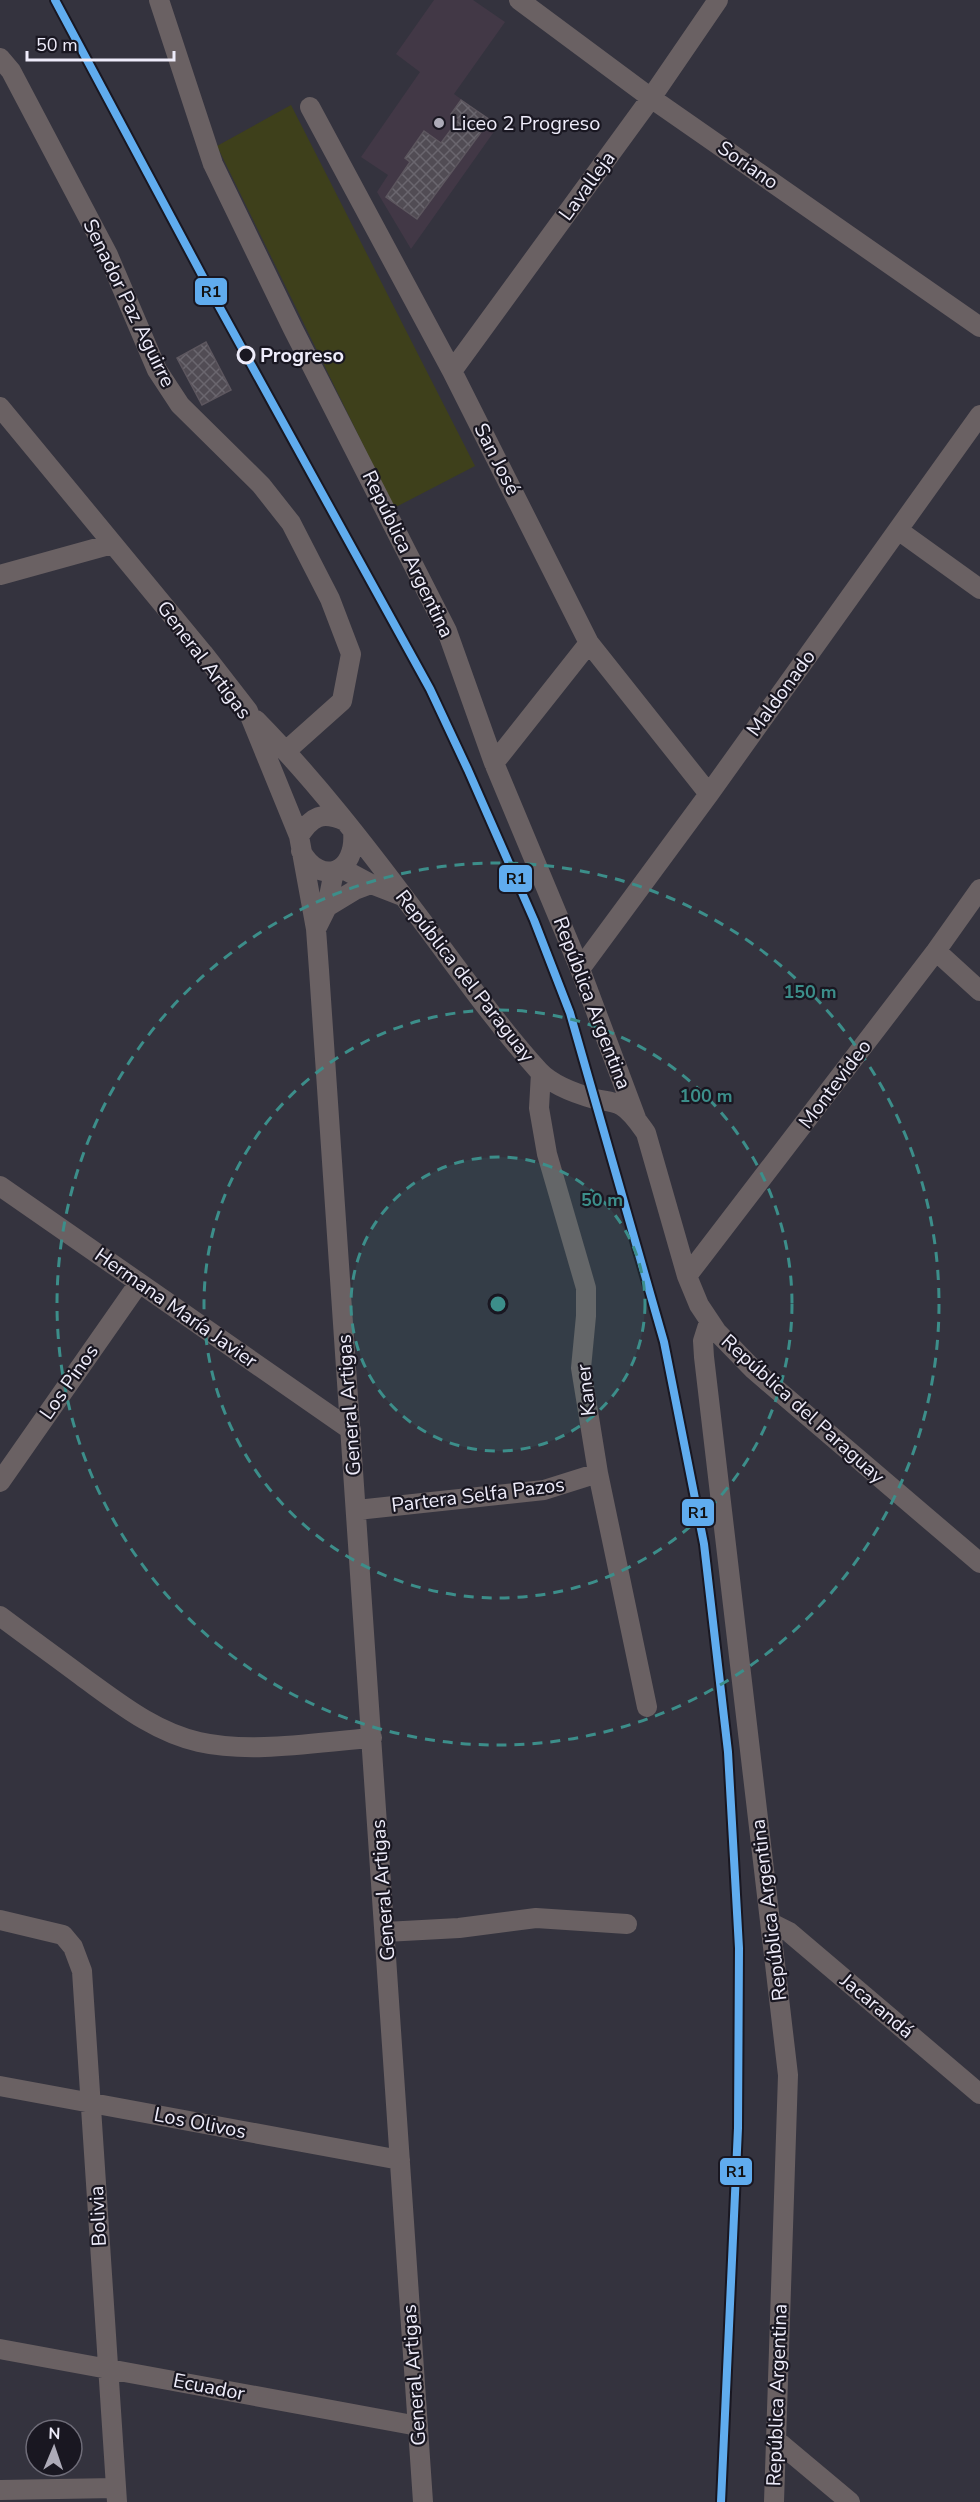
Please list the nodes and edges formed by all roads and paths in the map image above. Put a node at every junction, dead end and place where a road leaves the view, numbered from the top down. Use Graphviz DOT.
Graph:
graph roads {
  1 [pos="159,0"];
  2 [pos="519,0"];
  3 [pos="718,0"];
  4 [pos="0,58"];
  5 [pos="651,98"];
  6 [pos="310,107"];
  7 [pos="980,327"];
  8 [pos="452,370"];
  9 [pos="980,415"];
  10 [pos="3,416"];
  11 [pos="898,530"];
  12 [pos="112,544"];
  13 [pos="0,575"];
  14 [pos="980,589"];
  15 [pos="589,643"];
  16 [pos="248,711"];
  17 [pos="286,751"];
  18 [pos="494,763"];
  19 [pos="709,794"];
  20 [pos="349,826"];
  21 [pos="299,843"];
  22 [pos="338,870"];
  23 [pos="371,884"];
  24 [pos="980,890"];
  25 [pos="404,897"];
  26 [pos="327,908"];
  27 [pos="315,929"];
  28 [pos="936,951"];
  29 [pos="580,969"];
  30 [pos="980,991"];
  31 [pos="541,1073"];
  32 [pos="636,1118"];
  33 [pos="0,1186"];
  34 [pos="687,1276"];
  35 [pos="139,1283"];
  36 [pos="710,1322"];
  37 [pos="351,1430"];
  38 [pos="598,1473"];
  39 [pos="0,1482"];
  40 [pos="357,1510"];
  41 [pos="980,1563"];
  42 [pos="0,1616"];
  43 [pos="647,1707"];
  44 [pos="372,1738"];
  45 [pos="0,1920"];
  46 [pos="771,1923"];
  47 [pos="627,1924"];
  48 [pos="385,1932"];
  49 [pos="0,2086"];
  50 [pos="980,2094"];
  51 [pos="92,2103"];
  52 [pos="400,2160"];
  53 [pos="0,2349"];
  54 [pos="107,2368"];
  55 [pos="418,2426"];
  56 [pos="776,2440"];
  57 [pos="0,2490"];
  58 [pos="116,2495"];
  59 [pos="423,2502"];
  60 [pos="774,2502"];
  61 [pos="850,2502"];
  1 -- 18 [label="street, República Argentina"];
  2 -- 5 [label="street, Soriano"];
  3 -- 5 [label="street, Lavalleja"];
  4 -- 17 [label="street, Senador Paz Aguirre"];
  5 -- 7 [label="street, Soriano"];
  5 -- 8 [label="street, Lavalleja"];
  6 -- 8 [label="street, San José"];
  8 -- 15 [label="street, San José"];
  9 -- 11 [label="street, Maldonado"];
  10 -- 12 [label="street, General Artigas"];
  11 -- 14 [label="street"];
  11 -- 19 [label="street, Maldonado"];
  12 -- 13 [label="street"];
  12 -- 16 [label="street, General Artigas"];
  15 -- 18 [label="street"];
  15 -- 19 [label="street, San José"];
  16 -- 17 [label="street, República del Paraguay"];
  16 -- 21 [label="street, General Artigas"];
  17 -- 20 [label="street, República del Paraguay"];
  18 -- 29 [label="street, República Argentina"];
  19 -- 29 [label="street, Maldonado"];
  20 -- 21 [label="street"];
  20 -- 22 [label="street"];
  20 -- 25 [label="street, República del Paraguay"];
  21 -- 22 [label="street"];
  21 -- 27 [label="street, General Artigas"];
  22 -- 23 [label="street"];
  22 -- 26 [label="street"];
  23 -- 25 [label="street"];
  23 -- 26 [label="street"];
  24 -- 28 [label="street, Montevideo"];
  25 -- 31 [label="street, República del Paraguay"];
  26 -- 27 [label="street"];
  27 -- 37 [label="street, General Artigas"];
  28 -- 30 [label="street"];
  28 -- 34 [label="street, Montevideo"];
  29 -- 32 [label="street, República Argentina"];
  31 -- 32 [label="street, República del Paraguay"];
  31 -- 38 [label="street, Kaner"];
  32 -- 34 [label="street, República del Paraguay"];
  33 -- 35 [label="street, Hermana María Javier"];
  34 -- 36 [label="street, República del Paraguay"];
  35 -- 37 [label="street, Hermana María Javier"];
  35 -- 39 [label="street, Los Pinos"];
  36 -- 41 [label="street, República del Paraguay"];
  36 -- 46 [label="street, República Argentina"];
  37 -- 40 [label="street, General Artigas"];
  38 -- 40 [label="street, Partera Selfa Pazos"];
  38 -- 43 [label="street, Kaner"];
  40 -- 44 [label="street, General Artigas"];
  42 -- 44 [label="street"];
  44 -- 48 [label="street, General Artigas"];
  45 -- 51 [label="street, Bolivia"];
  46 -- 50 [label="street, Jacarandá"];
  46 -- 56 [label="street, República Argentina"];
  47 -- 48 [label="street"];
  48 -- 52 [label="street, General Artigas"];
  49 -- 51 [label="street, Los Olivos"];
  51 -- 52 [label="street, Los Olivos"];
  51 -- 54 [label="street, Bolivia"];
  52 -- 55 [label="street, General Artigas"];
  53 -- 54 [label="street, Ecuador"];
  54 -- 55 [label="street, Ecuador"];
  54 -- 58 [label="street, Bolivia"];
  55 -- 59 [label="street, General Artigas"];
  56 -- 60 [label="street, República Argentina"];
  56 -- 61 [label="street"];
  57 -- 58 [label="street"];
}
